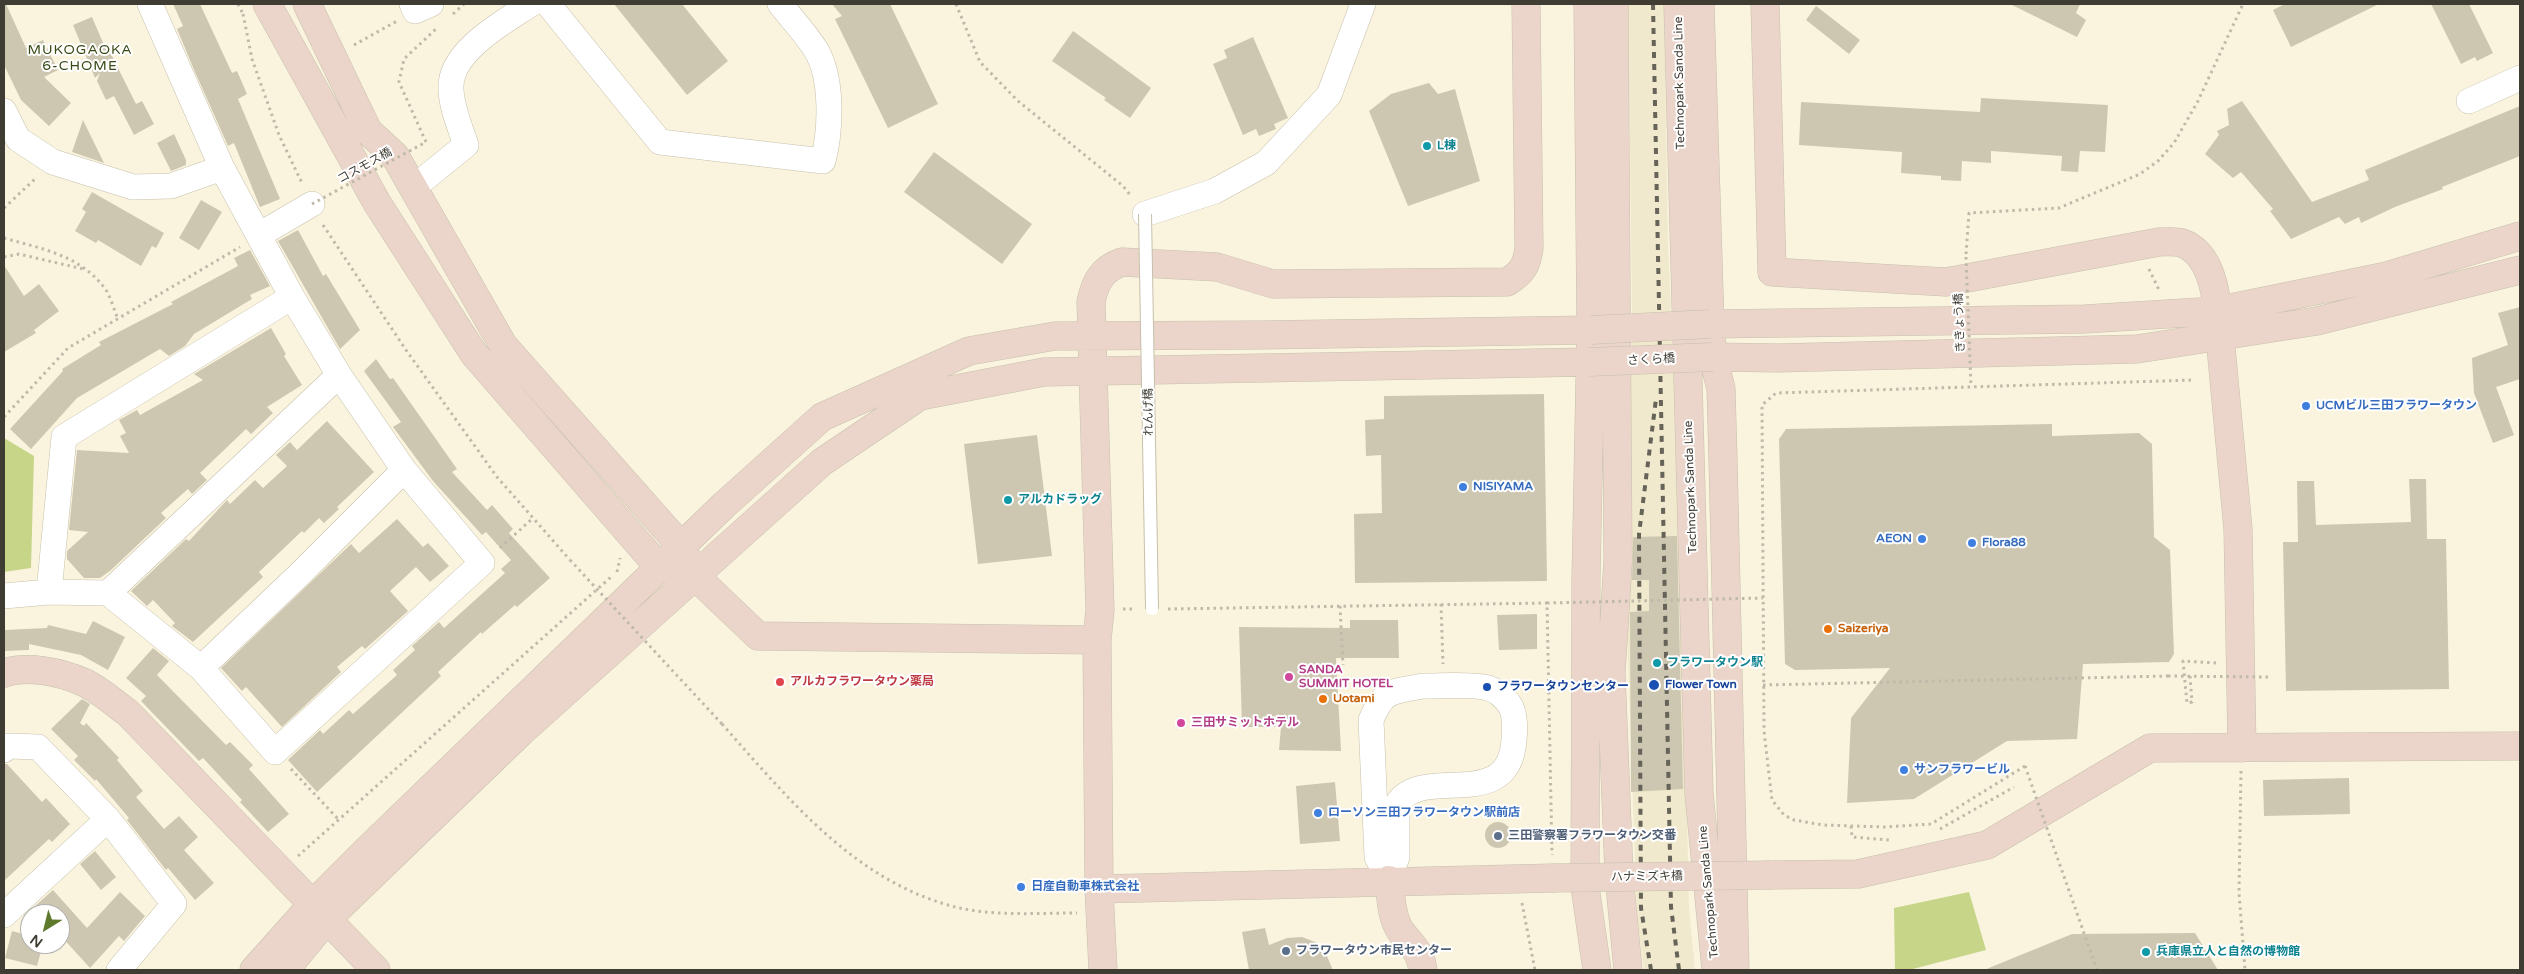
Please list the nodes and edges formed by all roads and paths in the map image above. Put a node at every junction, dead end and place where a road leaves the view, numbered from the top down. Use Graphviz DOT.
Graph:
graph roads {
  1 [pos="150,4"];
  2 [pos="238,4"];
  3 [pos="308,4"];
  4 [pos="464,4"];
  5 [pos="531,4"];
  6 [pos="548,4"];
  7 [pos="780,4"];
  8 [pos="956,4"];
  9 [pos="1363,4"];
  10 [pos="1526,4"];
  11 [pos="1588,4"];
  12 [pos="1614,4"];
  13 [pos="1678,4"];
  14 [pos="1700,4"];
  15 [pos="1765,4"];
  16 [pos="2243,4"];
  17 [pos="255,9"];
  18 [pos="431,11"];
  19 [pos="252,28"];
  20 [pos="332,57"];
  21 [pos="2520,78"];
  22 [pos="2469,101"];
  23 [pos="4,111"];
  24 [pos="53,162"];
  25 [pos="222,168"];
  26 [pos="346,184"];
  27 [pos="414,188"];
  28 [pos="352,192"];
  29 [pos="312,203"];
  30 [pos="4,208"];
  31 [pos="1145,214"];
  32 [pos="259,235"];
  33 [pos="2520,236"];
  34 [pos="4,238"];
  35 [pos="2138,246"];
  36 [pos="4,257"];
  37 [pos="86,270"];
  38 [pos="2520,270"];
  39 [pos="292,297"];
  40 [pos="2170,314"];
  41 [pos="118,319"];
  42 [pos="1710,324"];
  43 [pos="2217,324"];
  44 [pos="1591,330"];
  45 [pos="1092,337"];
  46 [pos="1713,357"];
  47 [pos="1589,362"];
  48 [pos="1093,370"];
  49 [pos="340,375"];
  50 [pos="2194,380"];
  51 [pos="1971,388"];
  52 [pos="4,417"];
  53 [pos="404,470"];
  54 [pos="533,518"];
  55 [pos="681,546"];
  56 [pos="620,554"];
  57 [pos="482,563"];
  58 [pos="659,567"];
  59 [pos="695,576"];
  60 [pos="49,592"];
  61 [pos="108,593"];
  62 [pos="4,596"];
  63 [pos="1763,598"];
  64 [pos="1546,602"];
  65 [pos="1441,604"];
  66 [pos="1340,606"];
  67 [pos="1152,609"];
  68 [pos="1100,610"];
  69 [pos="1098,640"];
  70 [pos="2240,664"];
  71 [pos="1343,665"];
  72 [pos="1443,666"];
  73 [pos="201,668"];
  74 [pos="4,672"];
  75 [pos="2190,676"];
  76 [pos="2270,677"];
  77 [pos="1764,685"];
  78 [pos="2520,746"];
  79 [pos="2242,748"];
  80 [pos="4,750"];
  81 [pos="275,752"];
  82 [pos="2014,787"];
  83 [pos="108,819"];
  84 [pos="339,820"];
  85 [pos="1851,826"];
  86 [pos="1934,831"];
  87 [pos="1893,840"];
  88 [pos="1585,851"];
  89 [pos="280,871"];
  90 [pos="1517,878"];
  91 [pos="1552,878"];
  92 [pos="1389,880"];
  93 [pos="1099,901"];
  94 [pos="320,912"];
  95 [pos="4,914"];
  96 [pos="1733,931"];
  97 [pos="120,970"];
  98 [pos="254,970"];
  99 [pos="285,970"];
  100 [pos="376,970"];
  101 [pos="1103,970"];
  102 [pos="1423,970"];
  103 [pos="1535,970"];
  104 [pos="1597,970"];
  105 [pos="1614,970"];
  106 [pos="1628,970"];
  107 [pos="1716,970"];
  108 [pos="1735,970"];
  109 [pos="1740,970"];
  110 [pos="2097,970"];
  111 [pos="2245,970"];
  1 -- 25 [label="street"];
  2 -- 17 [label="path"];
  3 -- 20 [label="street"];
  4 -- 18 [label="path"];
  5 -- 27 [label="street"];
  6 -- 7 [label="street"];
  8 -- 31 [label="path"];
  9 -- 31 [label="street"];
  10 -- 45 [label="street"];
  11 -- 44 [label="street"];
  12 -- 106 [label="street"];
  13 -- 107 [label="street, Technopark Sanda Line"];
  14 -- 42 [label="street"];
  15 -- 35 [label="street"];
  16 -- 51 [label="path, ききょう橋, bridge"];
  17 -- 19 [label="path"];
  17 -- 29 [label="path"];
  17 -- 58 [label="street"];
  18 -- 20 [label="path"];
  18 -- 29 [label="path, コスモス橋, bridge"];
  20 -- 27 [label="street"];
  21 -- 22 [label="street"];
  23 -- 24 [label="street"];
  24 -- 25 [label="street"];
  24 -- 30 [label="path"];
  25 -- 32 [label="street"];
  26 -- 28 [label="path"];
  27 -- 55 [label="street"];
  29 -- 32 [label="street"];
  29 -- 54 [label="path"];
  31 -- 67 [label="lane, れんげ橋, bridge"];
  32 -- 39 [label="street"];
  32 -- 41 [label="path"];
  33 -- 43 [label="street"];
  34 -- 37 [label="path"];
  35 -- 40 [label="path"];
  35 -- 43 [label="street"];
  36 -- 37 [label="path"];
  37 -- 41 [label="path"];
  38 -- 43 [label="street"];
  39 -- 49 [label="street"];
  39 -- 60 [label="street"];
  40 -- 42 [label="street"];
  40 -- 43 [label="street"];
  41 -- 52 [label="path"];
  42 -- 44 [label="street, bridge"];
  42 -- 46 [label="street"];
  43 -- 46 [label="street, さくら橋"];
  43 -- 70 [label="street"];
  44 -- 45 [label="street"];
  44 -- 47 [label="street"];
  45 -- 48 [label="street"];
  45 -- 55 [label="street"];
  46 -- 47 [label="street, さくら橋, bridge"];
  46 -- 96 [label="street"];
  47 -- 48 [label="street, さくら橋"];
  47 -- 88 [label="street"];
  48 -- 59 [label="street, さくら橋"];
  48 -- 68 [label="street"];
  49 -- 53 [label="street"];
  49 -- 61 [label="street"];
  50 -- 51 [label="path"];
  51 -- 63 [label="path"];
  53 -- 57 [label="street"];
  53 -- 73 [label="street"];
  54 -- 57 [label="path"];
  54 -- 93 [label="path, bridge"];
  55 -- 58 [label="street"];
  55 -- 59 [label="street"];
  56 -- 84 [label="path"];
  57 -- 81 [label="street"];
  58 -- 59 [label="street"];
  58 -- 94 [label="street"];
  59 -- 69 [label="street"];
  59 -- 94 [label="street, さくら橋"];
  60 -- 61 [label="street"];
  60 -- 62 [label="street"];
  61 -- 73 [label="street"];
  63 -- 64 [label="path, bridge"];
  63 -- 77 [label="path"];
  64 -- 65 [label="path"];
  64 -- 91 [label="path"];
  65 -- 66 [label="path"];
  65 -- 72 [label="path"];
  66 -- 67 [label="path"];
  66 -- 71 [label="path"];
  67 -- 68 [label="path"];
  68 -- 69 [label="street"];
  69 -- 93 [label="street"];
  70 -- 75 [label="path"];
  70 -- 79 [label="street"];
  73 -- 81 [label="street"];
  74 -- 89 [label="street"];
  75 -- 76 [label="path, bridge"];
  75 -- 77 [label="path, bridge"];
  77 -- 85 [label="path"];
  78 -- 79 [label="street, ハナミズキ橋"];
  79 -- 91 [label="street, ハナミズキ橋, bridge"];
  79 -- 111 [label="path"];
  80 -- 83 [label="street"];
  81 -- 84 [label="path"];
  82 -- 86 [label="path"];
  83 -- 95 [label="street"];
  83 -- 97 [label="street"];
  84 -- 89 [label="path"];
  85 -- 87 [label="path"];
  85 -- 110 [label="path, bridge"];
  88 -- 104 [label="street"];
  88 -- 105 [label="street"];
  89 -- 94 [label="street"];
  90 -- 91 [label="street, ハナミズキ橋"];
  90 -- 92 [label="street, ハナミズキ橋"];
  90 -- 103 [label="path"];
  92 -- 92 [label="street"];
  92 -- 93 [label="street, ハナミズキ橋"];
  92 -- 102 [label="street"];
  93 -- 101 [label="street"];
  94 -- 98 [label="street"];
  94 -- 99 [label="street"];
  94 -- 100 [label="street"];
  96 -- 108 [label="street"];
  96 -- 109 [label="street"];
}
